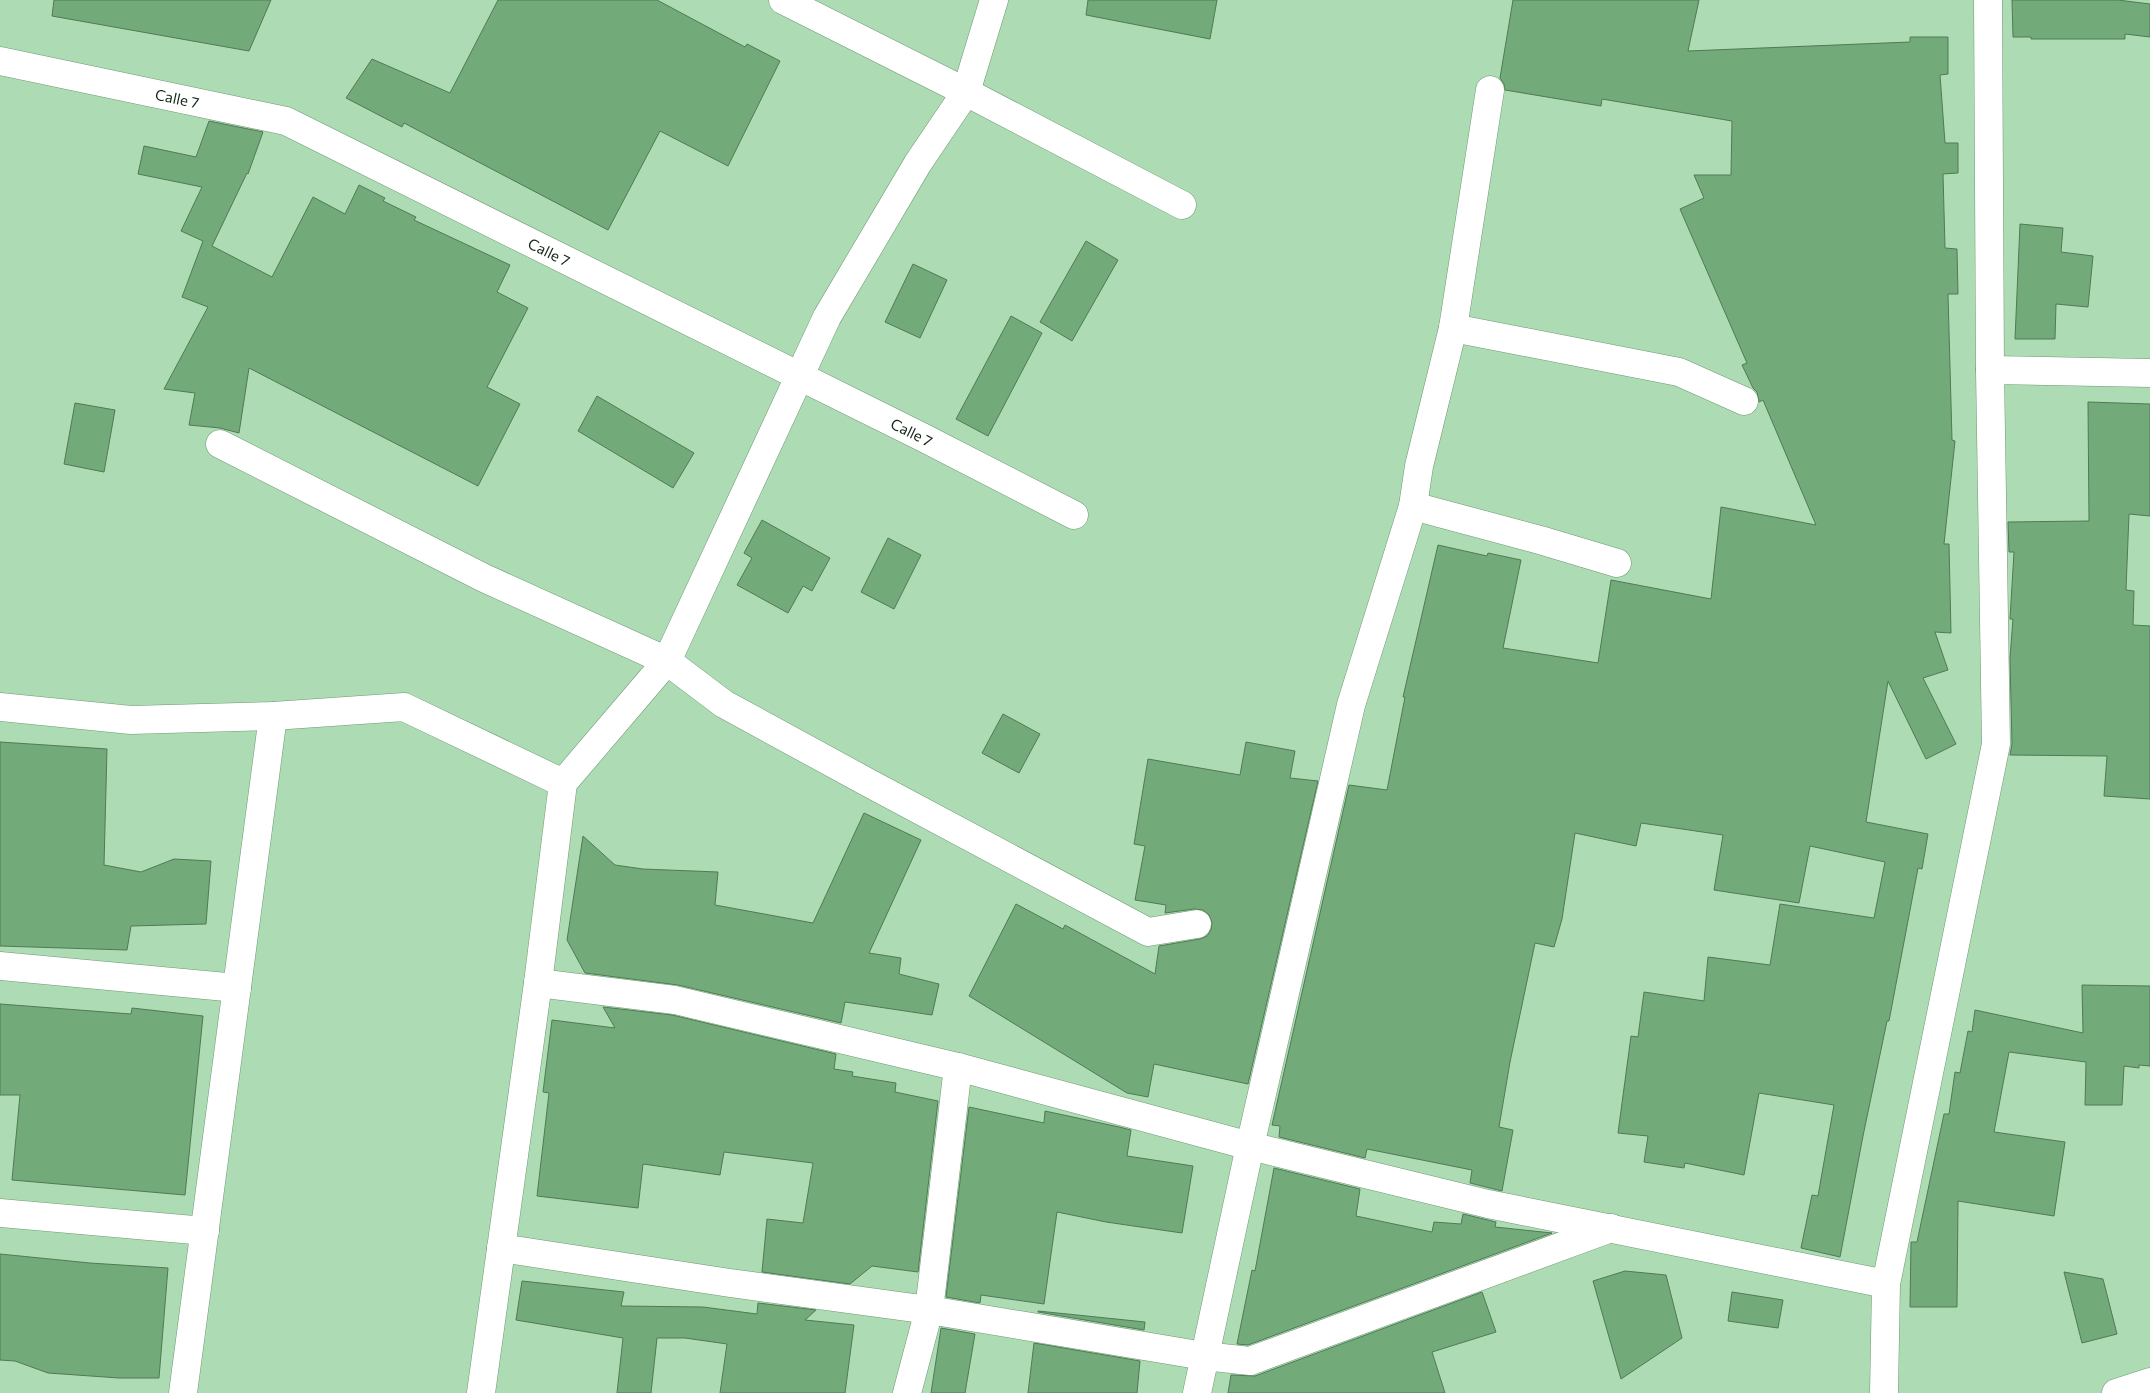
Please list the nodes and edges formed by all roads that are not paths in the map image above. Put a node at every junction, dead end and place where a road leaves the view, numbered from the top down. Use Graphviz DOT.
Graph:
graph roads {
  1 [pos="784,0"];
  2 [pos="994,0"];
  3 [pos="1988,0"];
  4 [pos="0,61"];
  5 [pos="1490,90"];
  6 [pos="966,92"];
  7 [pos="1182,205"];
  8 [pos="1453,328"];
  9 [pos="1990,370"];
  10 [pos="2150,373"];
  11 [pos="800,376"];
  12 [pos="1744,401"];
  13 [pos="220,444"];
  14 [pos="1413,506"];
  15 [pos="1074,515"];
  16 [pos="1617,563"];
  17 [pos="666,661"];
  18 [pos="0,707"];
  19 [pos="273,716"];
  20 [pos="563,783"];
  21 [pos="1197,924"];
  22 [pos="0,966"];
  23 [pos="538,983"];
  24 [pos="237,988"];
  25 [pos="958,1067"];
  26 [pos="1250,1146"];
  27 [pos="0,1213"];
  28 [pos="1611,1228"];
  29 [pos="205,1230"];
  30 [pos="501,1248"];
  31 [pos="1886,1284"];
  32 [pos="929,1310"];
  33 [pos="1204,1356"];
  34 [pos="2150,1382"];
  35 [pos="183,1393"];
  36 [pos="481,1393"];
  37 [pos="906,1393"];
  38 [pos="1197,1393"];
  39 [pos="1884,1393"];
  40 [pos="2116,1393"];
  1 -- 6 [label="street"];
  2 -- 6 [label="street"];
  3 -- 9 [label="street"];
  4 -- 11 [label="street, Calle 7"];
  5 -- 8 [label="street"];
  6 -- 7 [label="street"];
  6 -- 11 [label="street"];
  8 -- 12 [label="street"];
  8 -- 14 [label="street"];
  9 -- 10 [label="street"];
  9 -- 31 [label="street"];
  11 -- 15 [label="street, Calle 7"];
  11 -- 17 [label="street"];
  13 -- 17 [label="street"];
  14 -- 16 [label="street"];
  14 -- 26 [label="street"];
  17 -- 20 [label="street"];
  17 -- 21 [label="street"];
  18 -- 19 [label="street"];
  19 -- 20 [label="street"];
  19 -- 24 [label="street"];
  20 -- 23 [label="street"];
  22 -- 24 [label="street"];
  23 -- 25 [label="street"];
  23 -- 30 [label="street"];
  24 -- 29 [label="street"];
  25 -- 26 [label="street"];
  25 -- 32 [label="street"];
  26 -- 28 [label="street"];
  26 -- 33 [label="street"];
  27 -- 29 [label="street"];
  28 -- 31 [label="street"];
  28 -- 33 [label="street"];
  29 -- 35 [label="street"];
  30 -- 32 [label="street"];
  30 -- 36 [label="street"];
  31 -- 39 [label="street"];
  32 -- 33 [label="street"];
  32 -- 37 [label="street"];
  33 -- 38 [label="street"];
  34 -- 40 [label="street"];
}
